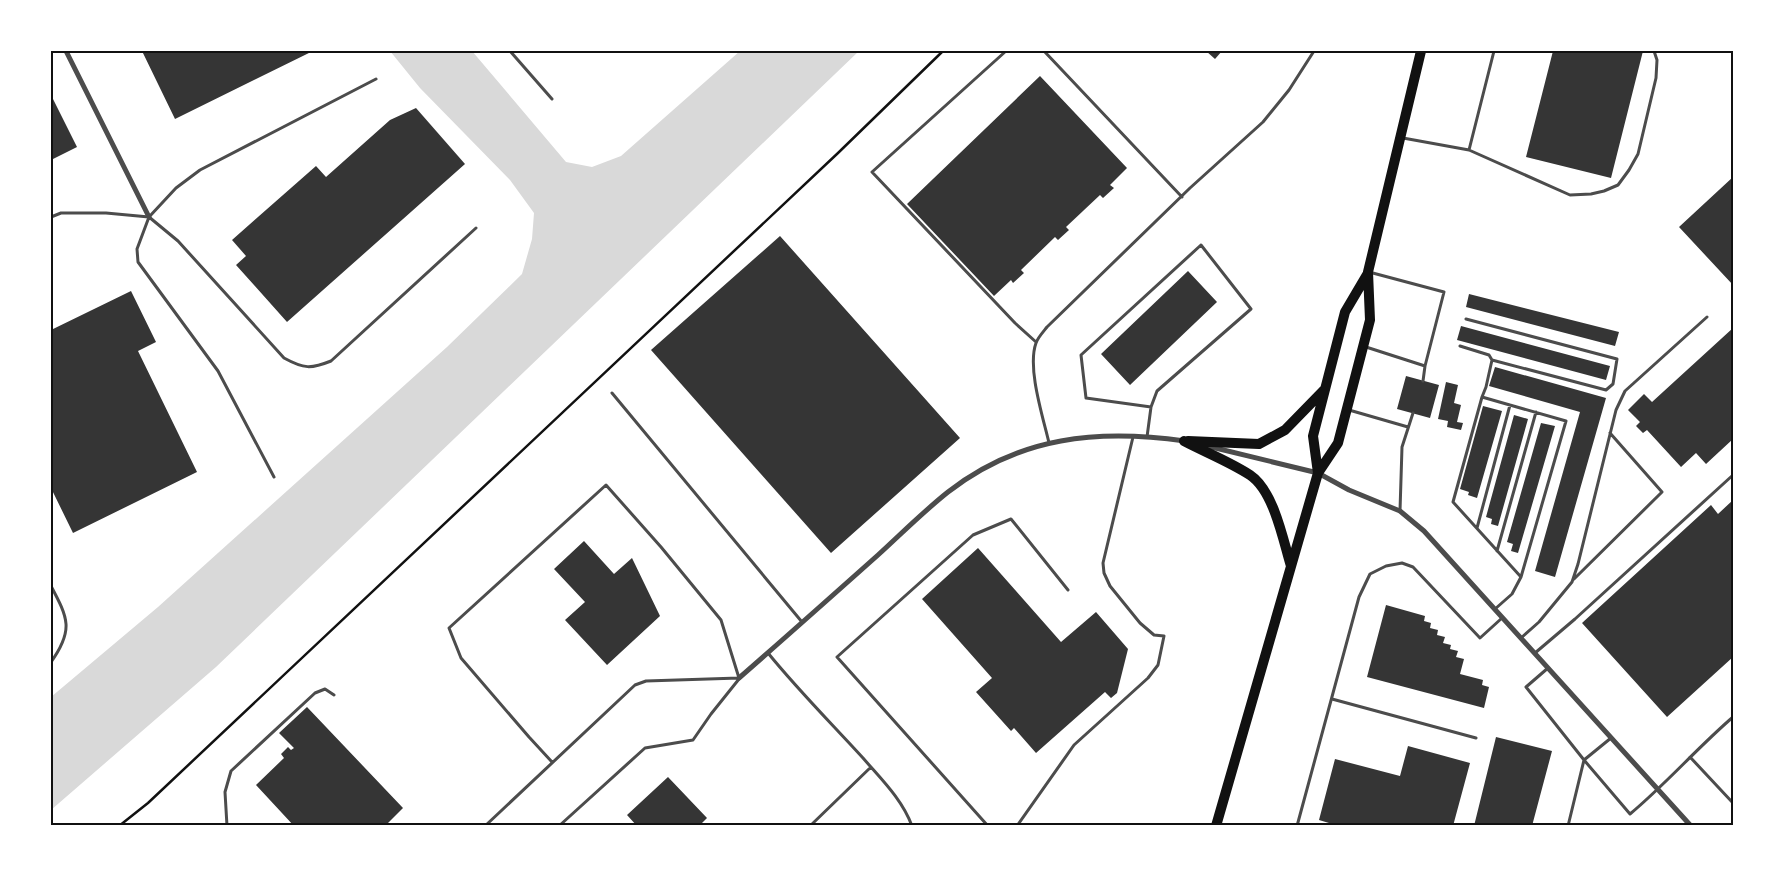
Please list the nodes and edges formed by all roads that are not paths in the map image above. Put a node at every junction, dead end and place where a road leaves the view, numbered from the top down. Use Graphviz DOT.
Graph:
graph roads {
  1 [pos="66,51"];
  2 [pos="510,51"];
  3 [pos="1006,51"];
  4 [pos="1044,51"];
  5 [pos="1314,51"];
  6 [pos="1421,51"];
  7 [pos="1494,51"];
  8 [pos="1654,51"];
  9 [pos="376,79"];
  10 [pos="552,99"];
  11 [pos="1400,138"];
  12 [pos="1469,150"];
  13 [pos="1182,197"];
  14 [pos="51,217"];
  15 [pos="149,217"];
  16 [pos="476,228"];
  17 [pos="1368,272"];
  18 [pos="1707,317"];
  19 [pos="1466,319"];
  20 [pos="1036,342"];
  21 [pos="1363,346"];
  22 [pos="1460,346"];
  23 [pos="1492,360"];
  24 [pos="1425,366"];
  25 [pos="1423,381"];
  26 [pos="1325,388"];
  27 [pos="612,393"];
  28 [pos="1482,397"];
  29 [pos="1510,405"];
  30 [pos="1151,407"];
  31 [pos="1346,409"];
  32 [pos="1536,412"];
  33 [pos="1413,413"];
  34 [pos="1408,427"];
  35 [pos="1610,433"];
  36 [pos="1133,436"];
  37 [pos="1147,438"];
  38 [pos="1184,441"];
  39 [pos="1049,443"];
  40 [pos="1318,473"];
  41 [pos="1733,475"];
  42 [pos="274,477"];
  43 [pos="1400,511"];
  44 [pos="1477,528"];
  45 [pos="1497,551"];
  46 [pos="1291,566"];
  47 [pos="1521,577"];
  48 [pos="1572,582"];
  49 [pos="51,586"];
  50 [pos="1068,590"];
  51 [pos="1495,609"];
  52 [pos="1503,618"];
  53 [pos="802,622"];
  54 [pos="1521,638"];
  55 [pos="768,653"];
  56 [pos="1535,653"];
  57 [pos="51,662"];
  58 [pos="1548,668"];
  59 [pos="740,678"];
  60 [pos="334,695"];
  61 [pos="1332,699"];
  62 [pos="1733,717"];
  63 [pos="1476,738"];
  64 [pos="1611,738"];
  65 [pos="1690,757"];
  66 [pos="1584,760"];
  67 [pos="552,762"];
  68 [pos="871,767"];
  69 [pos="1659,790"];
  70 [pos="1733,802"];
  71 [pos="227,826"];
  72 [pos="485,826"];
  73 [pos="559,826"];
  74 [pos="810,826"];
  75 [pos="912,826"];
  76 [pos="988,826"];
  77 [pos="1018,826"];
  78 [pos="1216,826"];
  79 [pos="1297,826"];
  80 [pos="1568,826"];
  81 [pos="1691,826"];
  1 -- 15 [label="street"];
  2 -- 10 [label="lane"];
  3 -- 20 [label="lane"];
  4 -- 13 [label="lane"];
  5 -- 13 [label="lane"];
  6 -- 11 [label="main road"];
  7 -- 12 [label="lane"];
  8 -- 12 [label="lane"];
  9 -- 15 [label="lane"];
  11 -- 12 [label="lane"];
  11 -- 17 [label="main road"];
  13 -- 20 [label="lane"];
  14 -- 15 [label="lane"];
  15 -- 16 [label="lane"];
  15 -- 42 [label="lane"];
  17 -- 21 [label="main road"];
  17 -- 24 [label="lane"];
  17 -- 26 [label="main road"];
  18 -- 35 [label="lane"];
  19 -- 23 [label="lane"];
  20 -- 39 [label="lane"];
  21 -- 24 [label="lane"];
  21 -- 31 [label="main road"];
  22 -- 23 [label="lane"];
  23 -- 28 [label="lane"];
  24 -- 25 [label="lane"];
  26 -- 38 [label="main road"];
  26 -- 40 [label="main road"];
  27 -- 53 [label="lane"];
  28 -- 29 [label="lane"];
  28 -- 44 [label="lane"];
  29 -- 32 [label="lane"];
  29 -- 44 [label="lane"];
  30 -- 30 [label="lane"];
  30 -- 37 [label="lane"];
  31 -- 34 [label="lane"];
  31 -- 40 [label="main road"];
  32 -- 45 [label="lane"];
  32 -- 47 [label="lane"];
  33 -- 34 [label="lane"];
  34 -- 43 [label="lane"];
  35 -- 48 [label="lane"];
  35 -- 48 [label="lane"];
  36 -- 37 [label="street"];
  36 -- 39 [label="street"];
  36 -- 77 [label="lane"];
  37 -- 38 [label="street"];
  38 -- 40 [label="street"];
  38 -- 46 [label="main road"];
  39 -- 53 [label="street"];
  40 -- 43 [label="street"];
  40 -- 46 [label="main road"];
  41 -- 56 [label="lane"];
  43 -- 51 [label="street"];
  44 -- 45 [label="lane"];
  45 -- 47 [label="lane"];
  46 -- 78 [label="main road"];
  47 -- 51 [label="lane"];
  48 -- 54 [label="lane"];
  49 -- 57 [label="lane"];
  50 -- 76 [label="lane"];
  51 -- 52 [label="street"];
  52 -- 54 [label="street"];
  52 -- 61 [label="lane"];
  53 -- 55 [label="street"];
  54 -- 56 [label="street"];
  55 -- 59 [label="street"];
  55 -- 68 [label="lane"];
  56 -- 58 [label="street"];
  58 -- 64 [label="street"];
  58 -- 66 [label="lane"];
  59 -- 67 [label="lane"];
  59 -- 67 [label="lane"];
  59 -- 73 [label="lane"];
  60 -- 71 [label="lane"];
  61 -- 63 [label="lane"];
  61 -- 79 [label="lane"];
  62 -- 65 [label="lane"];
  64 -- 66 [label="lane"];
  64 -- 69 [label="street"];
  65 -- 69 [label="lane"];
  65 -- 70 [label="lane"];
  66 -- 69 [label="lane"];
  66 -- 80 [label="lane"];
  67 -- 72 [label="lane"];
  68 -- 74 [label="lane"];
  68 -- 75 [label="lane"];
  69 -- 81 [label="street"];
}
